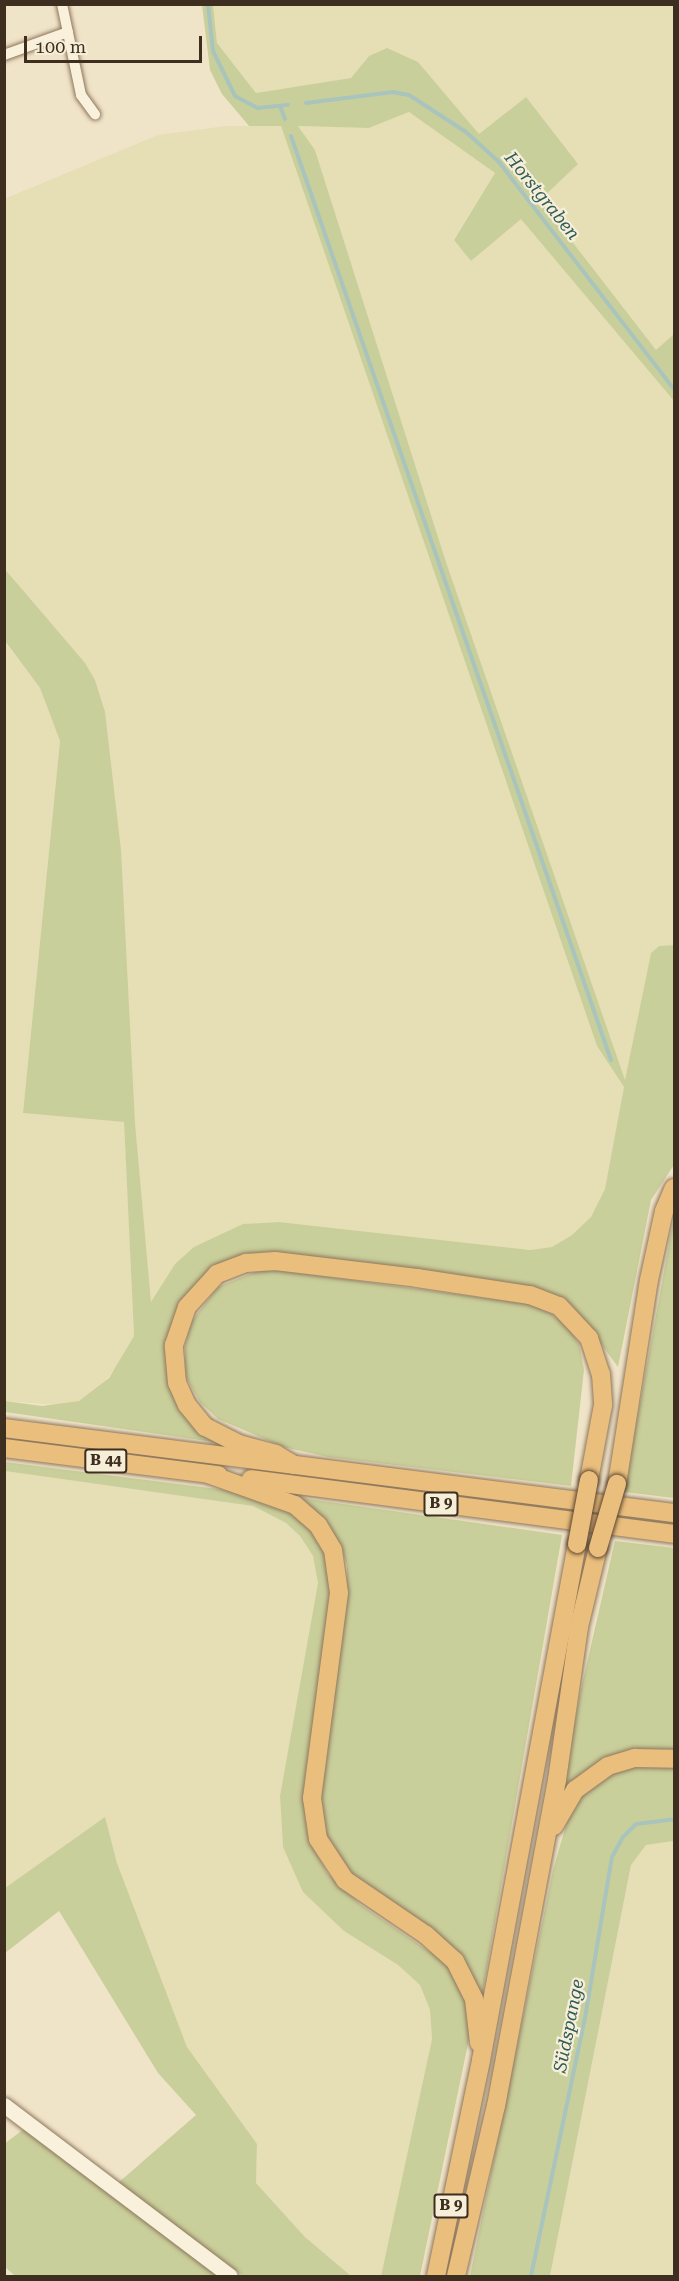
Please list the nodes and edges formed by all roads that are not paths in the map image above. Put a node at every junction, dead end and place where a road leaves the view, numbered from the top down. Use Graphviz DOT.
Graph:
graph roads {
  1 [pos="62,4"];
  2 [pos="68,32"];
  3 [pos="4,55"];
  4 [pos="95,114"];
  5 [pos="675,1188"];
  6 [pos="4,1428"];
  7 [pos="4,1448"];
  8 [pos="294,1465"];
  9 [pos="208,1474"];
  10 [pos="675,1513"];
  11 [pos="675,1534"];
  12 [pos="675,1759"];
  13 [pos="544,1846"];
  14 [pos="481,2060"];
  15 [pos="4,2105"];
  16 [pos="230,2277"];
  17 [pos="436,2277"];
  18 [pos="456,2277"];
  1 -- 2 [label="street"];
  2 -- 3 [label="street"];
  2 -- 4 [label="street"];
  5 -- 13 [label="highway, bridge"];
  6 -- 8 [label="highway, B 44"];
  7 -- 9 [label="highway, B 44"];
  8 -- 10 [label="highway, B 9"];
  8 -- 14 [label="highway, B 9, bridge"];
  9 -- 11 [label="highway, B 9"];
  9 -- 14 [label="highway"];
  12 -- 13 [label="highway"];
  13 -- 18 [label="highway, B 9"];
  14 -- 17 [label="highway, B 9"];
  15 -- 16 [label="main road"];
}
